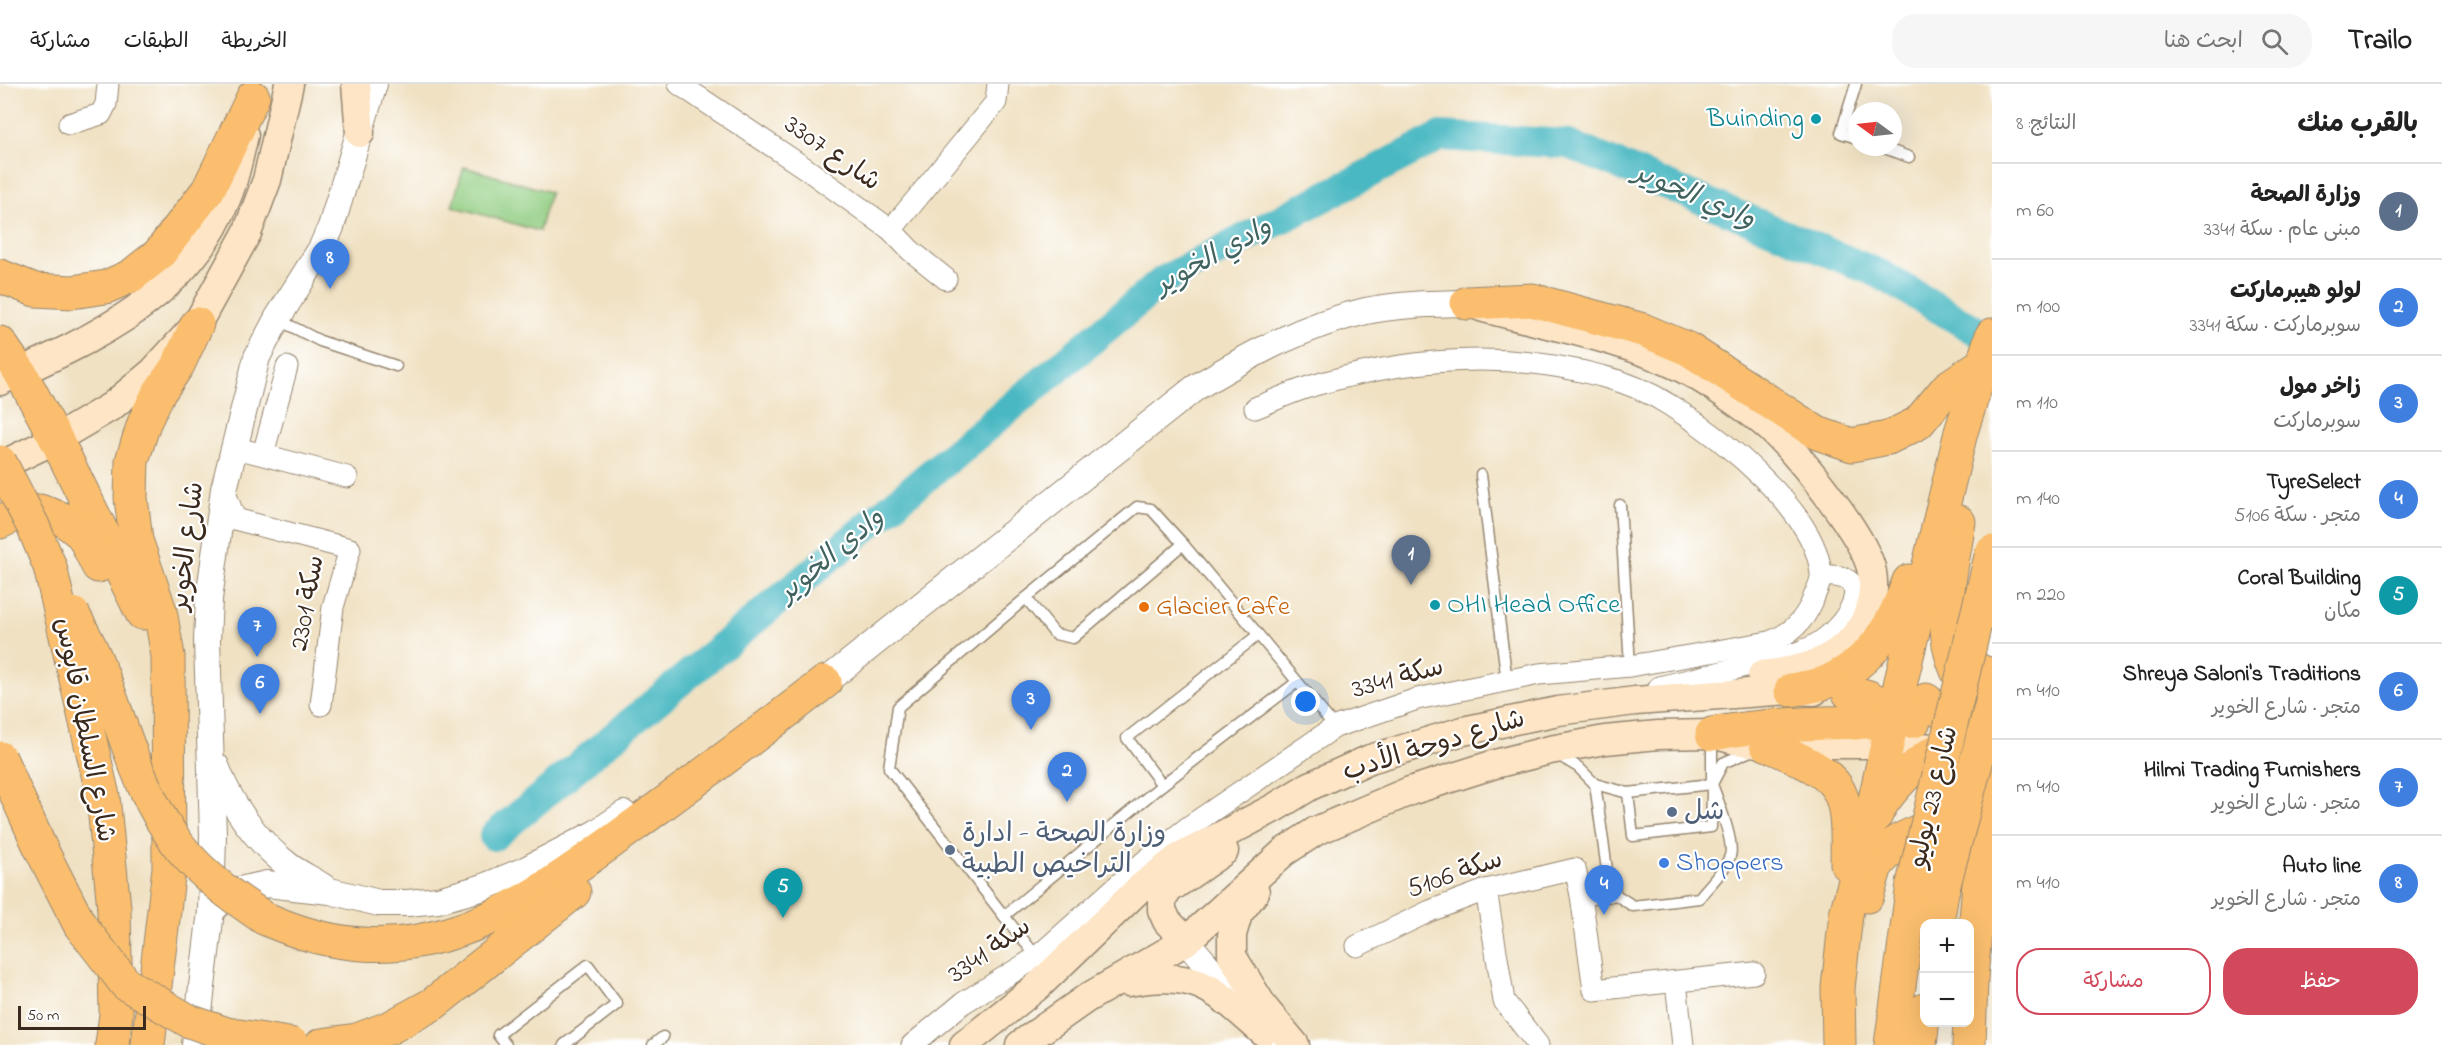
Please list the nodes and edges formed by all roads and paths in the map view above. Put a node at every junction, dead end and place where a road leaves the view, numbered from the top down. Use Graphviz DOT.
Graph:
graph roads {
  1 [pos="108,84"];
  2 [pos="289,84"];
  3 [pos="301,84"];
  4 [pos="356,84"];
  5 [pos="374,84"];
  6 [pos="679,84"];
  7 [pos="998,84"];
  8 [pos="1856,84"];
  9 [pos="255,90"];
  10 [pos="1850,102"];
  11 [pos="1848,110"];
  12 [pos="69,123"];
  13 [pos="360,133"];
  14 [pos="1848,135"];
  15 [pos="1902,154"];
  16 [pos="1909,157"];
  17 [pos="267,180"];
  18 [pos="891,230"];
  19 [pos="0,276"];
  20 [pos="946,279"];
  21 [pos="1467,303"];
  22 [pos="277,319"];
  23 [pos="197,324"];
  24 [pos="0,343"];
  25 [pos="1988,349"];
  26 [pos="396,366"];
  27 [pos="287,367"];
  28 [pos="10,376"];
  29 [pos="1255,408"];
  30 [pos="1961,432"];
  31 [pos="56,439"];
  32 [pos="233,447"];
  33 [pos="263,454"];
  34 [pos="0,464"];
  35 [pos="1481,475"];
  36 [pos="347,477"];
  37 [pos="224,489"];
  38 [pos="1620,506"];
  39 [pos="0,522"];
  40 [pos="1183,544"];
  41 [pos="1992,552"];
  42 [pos="50,567"];
  43 [pos="1822,576"];
  44 [pos="1026,598"];
  45 [pos="141,610"];
  46 [pos="1258,635"];
  47 [pos="1630,666"];
  48 [pos="825,682"];
  49 [pos="1297,682"];
  50 [pos="1507,682"];
  51 [pos="1659,687"];
  52 [pos="1791,690"];
  53 [pos="1990,700"];
  54 [pos="168,701"];
  55 [pos="1635,701"];
  56 [pos="321,705"];
  57 [pos="1851,708"];
  58 [pos="1910,716"];
  59 [pos="1335,727"];
  60 [pos="1712,734"];
  61 [pos="1766,744"];
  62 [pos="1973,745"];
  63 [pos="210,750"];
  64 [pos="1550,750"];
  65 [pos="0,758"];
  66 [pos="1595,784"];
  67 [pos="1712,784"];
  68 [pos="1162,785"];
  69 [pos="1628,793"];
  70 [pos="1274,808"];
  71 [pos="1867,836"];
  72 [pos="1284,852"];
  73 [pos="1205,865"];
  74 [pos="1486,890"];
  75 [pos="330,891"];
  76 [pos="1610,891"];
  77 [pos="1581,895"];
  78 [pos="1931,900"];
  79 [pos="211,911"];
  80 [pos="1846,914"];
  81 [pos="1004,916"];
  82 [pos="1186,941"];
  83 [pos="1358,946"];
  84 [pos="1037,957"];
  85 [pos="1754,973"];
  86 [pos="1676,982"];
  87 [pos="1111,985"];
  88 [pos="963,1003"];
  89 [pos="1992,1017"];
  90 [pos="1922,1027"];
  91 [pos="663,1037"];
  92 [pos="973,1039"];
  93 [pos="1269,1039"];
  94 [pos="112,1045"];
  95 [pos="148,1045"];
  96 [pos="195,1045"];
  97 [pos="294,1045"];
  98 [pos="321,1045"];
  99 [pos="506,1045"];
  100 [pos="564,1045"];
  101 [pos="652,1045"];
  102 [pos="912,1045"];
  103 [pos="1020,1045"];
  104 [pos="1295,1045"];
  105 [pos="1538,1045"];
  106 [pos="1683,1045"];
  107 [pos="1839,1045"];
  108 [pos="1845,1045"];
  109 [pos="1891,1045"];
  110 [pos="1920,1045"];
  111 [pos="1969,1045"];
  112 [pos="1980,1045"];
  113 [pos="1986,1045"];
  1 -- 12 [label="street"];
  2 -- 17 [label="main road"];
  3 -- 17 [label="main road"];
  4 -- 13 [label="main road"];
  5 -- 13 [label="street, شارع الخوير"];
  6 -- 18 [label="street, 3307 شارع"];
  7 -- 18 [label="street"];
  8 -- 10 [label="lane"];
  9 -- 19 [label="main road"];
  9 -- 28 [label="main road"];
  11 -- 14 [label="lane"];
  13 -- 22 [label="street, شارع الخوير"];
  15 -- 16 [label="lane"];
  17 -- 23 [label="main road"];
  18 -- 20 [label="street, 3307 شارع"];
  21 -- 25 [label="main road"];
  21 -- 48 [label="street"];
  21 -- 51 [label="main road"];
  22 -- 26 [label="lane"];
  22 -- 32 [label="street, شارع الخوير"];
  23 -- 31 [label="main road"];
  23 -- 54 [label="main road"];
  24 -- 28 [label="main road"];
  25 -- 30 [label="main road"];
  25 -- 53 [label="main road"];
  27 -- 33 [label="street"];
  28 -- 31 [label="main road"];
  29 -- 43 [label="street"];
  30 -- 52 [label="main road"];
  30 -- 58 [label="main road"];
  31 -- 34 [label="main road"];
  31 -- 45 [label="main road"];
  32 -- 33 [label="street"];
  32 -- 37 [label="street, شارع الخوير"];
  33 -- 36 [label="street"];
  34 -- 42 [label="main road, شارع السلطان قابوس, bridge"];
  35 -- 50 [label="lane"];
  37 -- 56 [label="street, سكة 2301"];
  37 -- 63 [label="street, شارع الخوير"];
  38 -- 47 [label="lane"];
  39 -- 45 [label="main road"];
  40 -- 44 [label="lane"];
  40 -- 44 [label="lane"];
  40 -- 46 [label="lane"];
  41 -- 78 [label="main road, شارع 23 يوليو, bridge"];
  42 -- 48 [label="main road, bridge"];
  42 -- 94 [label="main road, شارع السلطان قابوس, bridge"];
  43 -- 47 [label="street, سكة 3341"];
  43 -- 51 [label="street"];
  44 -- 81 [label="lane"];
  45 -- 54 [label="main road"];
  46 -- 49 [label="lane"];
  46 -- 68 [label="lane"];
  47 -- 50 [label="street, سكة 3341"];
  48 -- 75 [label="street"];
  48 -- 98 [label="main road"];
  49 -- 59 [label="lane"];
  49 -- 68 [label="lane"];
  50 -- 59 [label="street, سكة 3341"];
  51 -- 55 [label="main road"];
  52 -- 55 [label="main road, شارع دوحة الأدب"];
  52 -- 57 [label="main road, شارع دوحة الأدب"];
  53 -- 58 [label="main road"];
  53 -- 78 [label="main road, شارع 23 يوليو, bridge"];
  54 -- 95 [label="main road"];
  55 -- 70 [label="main road, شارع دوحة الأدب"];
  57 -- 58 [label="main road"];
  57 -- 60 [label="main road"];
  58 -- 61 [label="main road, شارع دوحة الأدب"];
  58 -- 62 [label="main road, شارع دوحة الأدب"];
  58 -- 62 [label="main road"];
  58 -- 71 [label="main road"];
  59 -- 84 [label="street, سكة 3341"];
  60 -- 61 [label="main road, شارع دوحة الأدب"];
  60 -- 64 [label="main road, شارع دوحة الأدب"];
  60 -- 67 [label="lane"];
  61 -- 67 [label="lane"];
  61 -- 80 [label="main road"];
  62 -- 71 [label="main road"];
  62 -- 112 [label="main road"];
  63 -- 75 [label="street"];
  63 -- 79 [label="street, شارع الخوير"];
  64 -- 66 [label="lane"];
  64 -- 72 [label="main road, شارع دوحة الأدب"];
  65 -- 97 [label="main road, bridge"];
  66 -- 69 [label="lane"];
  66 -- 76 [label="lane"];
  67 -- 69 [label="lane"];
  67 -- 69 [label="lane"];
  67 -- 76 [label="lane"];
  68 -- 81 [label="lane"];
  70 -- 73 [label="main road"];
  70 -- 92 [label="main road, شارع دوحة الأدب"];
  71 -- 80 [label="main road"];
  72 -- 73 [label="main road"];
  72 -- 82 [label="main road, شارع دوحة الأدب"];
  72 -- 104 [label="main road"];
  73 -- 82 [label="main road"];
  74 -- 77 [label="street, سكة 5106"];
  74 -- 83 [label="street, سكة 5106"];
  74 -- 105 [label="street"];
  75 -- 79 [label="street"];
  76 -- 77 [label="street"];
  77 -- 86 [label="street"];
  78 -- 109 [label="main road, شارع 23 يوليو"];
  79 -- 96 [label="street, شارع الخوير"];
  80 -- 107 [label="main road"];
  81 -- 84 [label="lane"];
  82 -- 87 [label="main road, شارع دوحة الأدب"];
  82 -- 93 [label="street"];
  84 -- 88 [label="street, سكة 3341"];
  85 -- 86 [label="street"];
  86 -- 106 [label="street"];
  87 -- 93 [label="main road"];
  87 -- 103 [label="main road, شارع دوحة الأدب"];
  88 -- 92 [label="street"];
  88 -- 102 [label="street, سكة 3341"];
  89 -- 113 [label="main road"];
  90 -- 110 [label="main road"];
  91 -- 101 [label="lane"];
  99 -- 100 [label="lane"];
  108 -- 111 [label="main road"];
}
